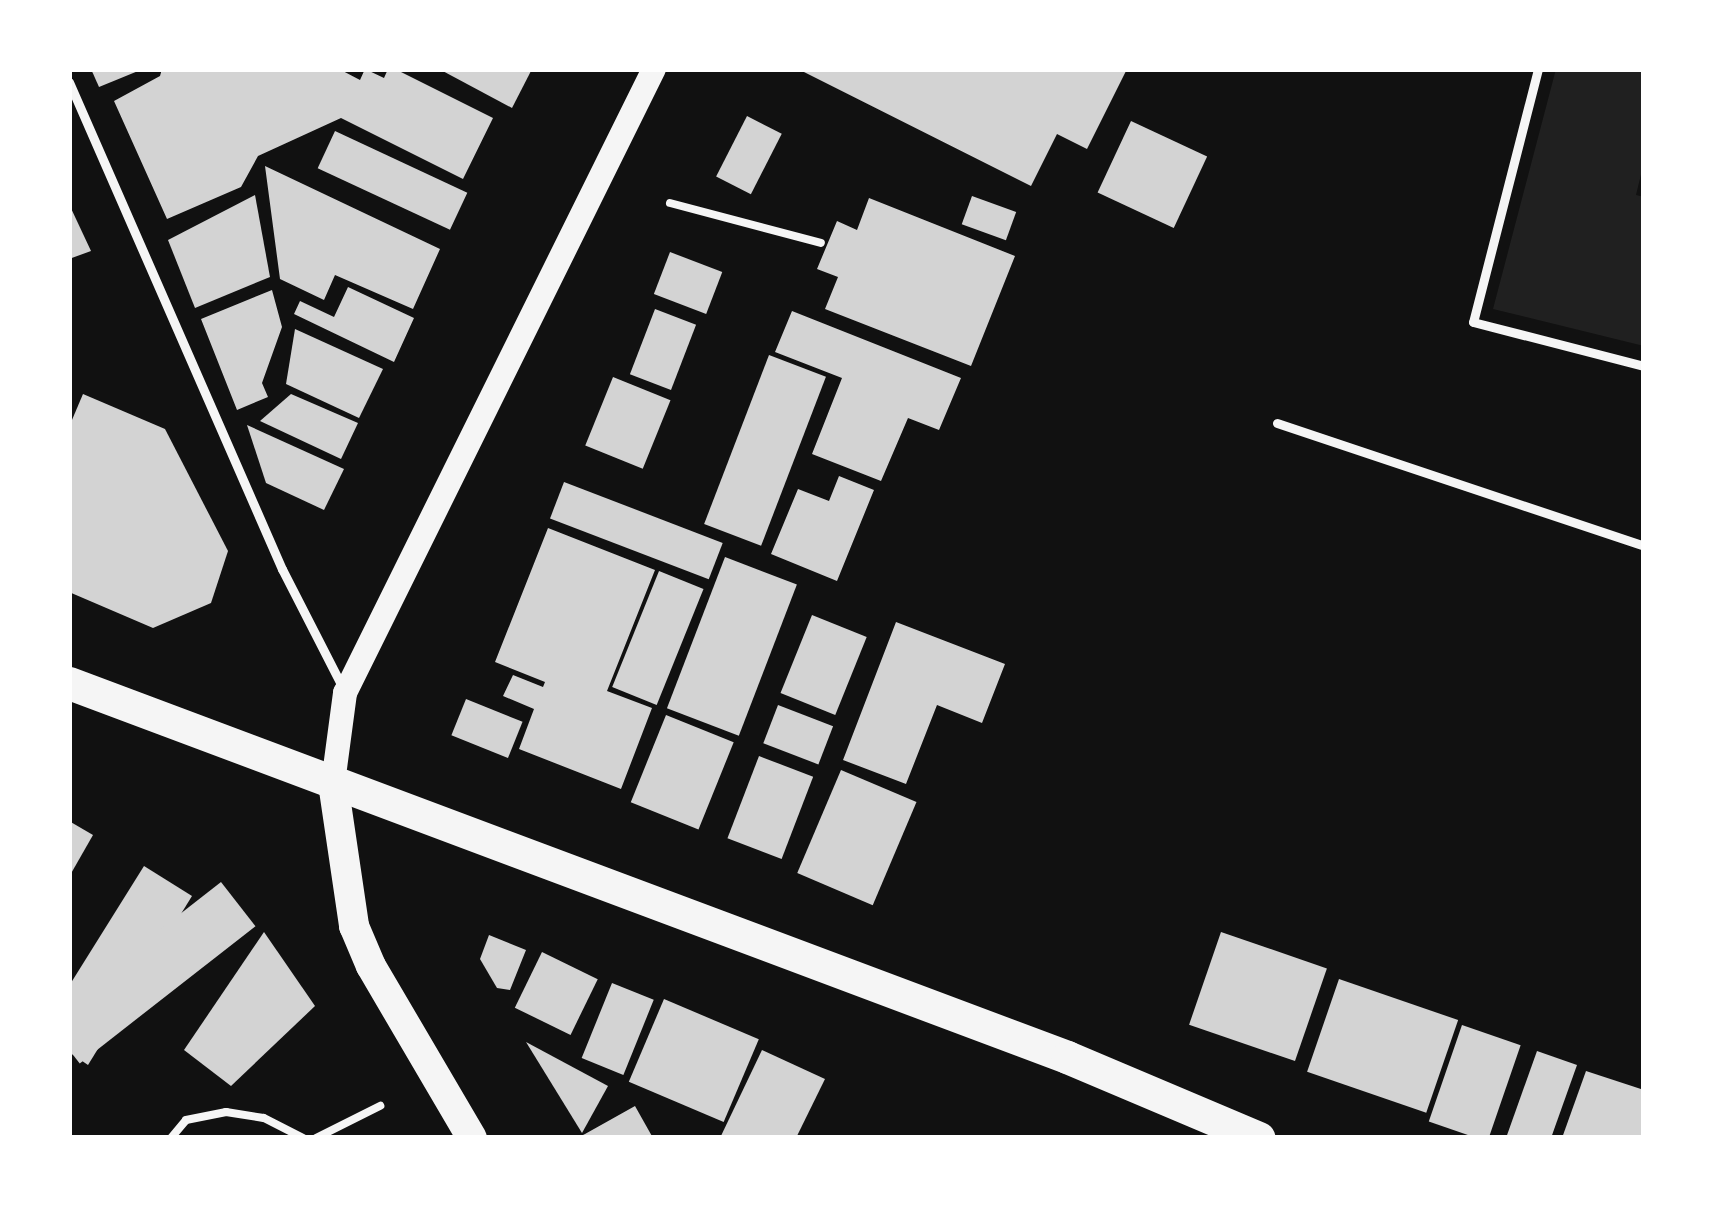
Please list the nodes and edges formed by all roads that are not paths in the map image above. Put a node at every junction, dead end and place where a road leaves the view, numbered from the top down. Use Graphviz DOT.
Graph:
graph roads {
  1 [pos="654,69"];
  2 [pos="1538,69"];
  3 [pos="69,82"];
  4 [pos="1644,366"];
  5 [pos="1277,423"];
  6 [pos="1644,545"];
  7 [pos="69,683"];
  8 [pos="345,693"];
  9 [pos="333,784"];
  10 [pos="472,1138"];
  11 [pos="1259,1138"];
  1 -- 8 [label="main road"];
  2 -- 4 [label="lane"];
  3 -- 8 [label="lane"];
  5 -- 6 [label="lane"];
  7 -- 9 [label="highway"];
  8 -- 9 [label="main road"];
  9 -- 10 [label="main road"];
  9 -- 11 [label="highway"];
}
